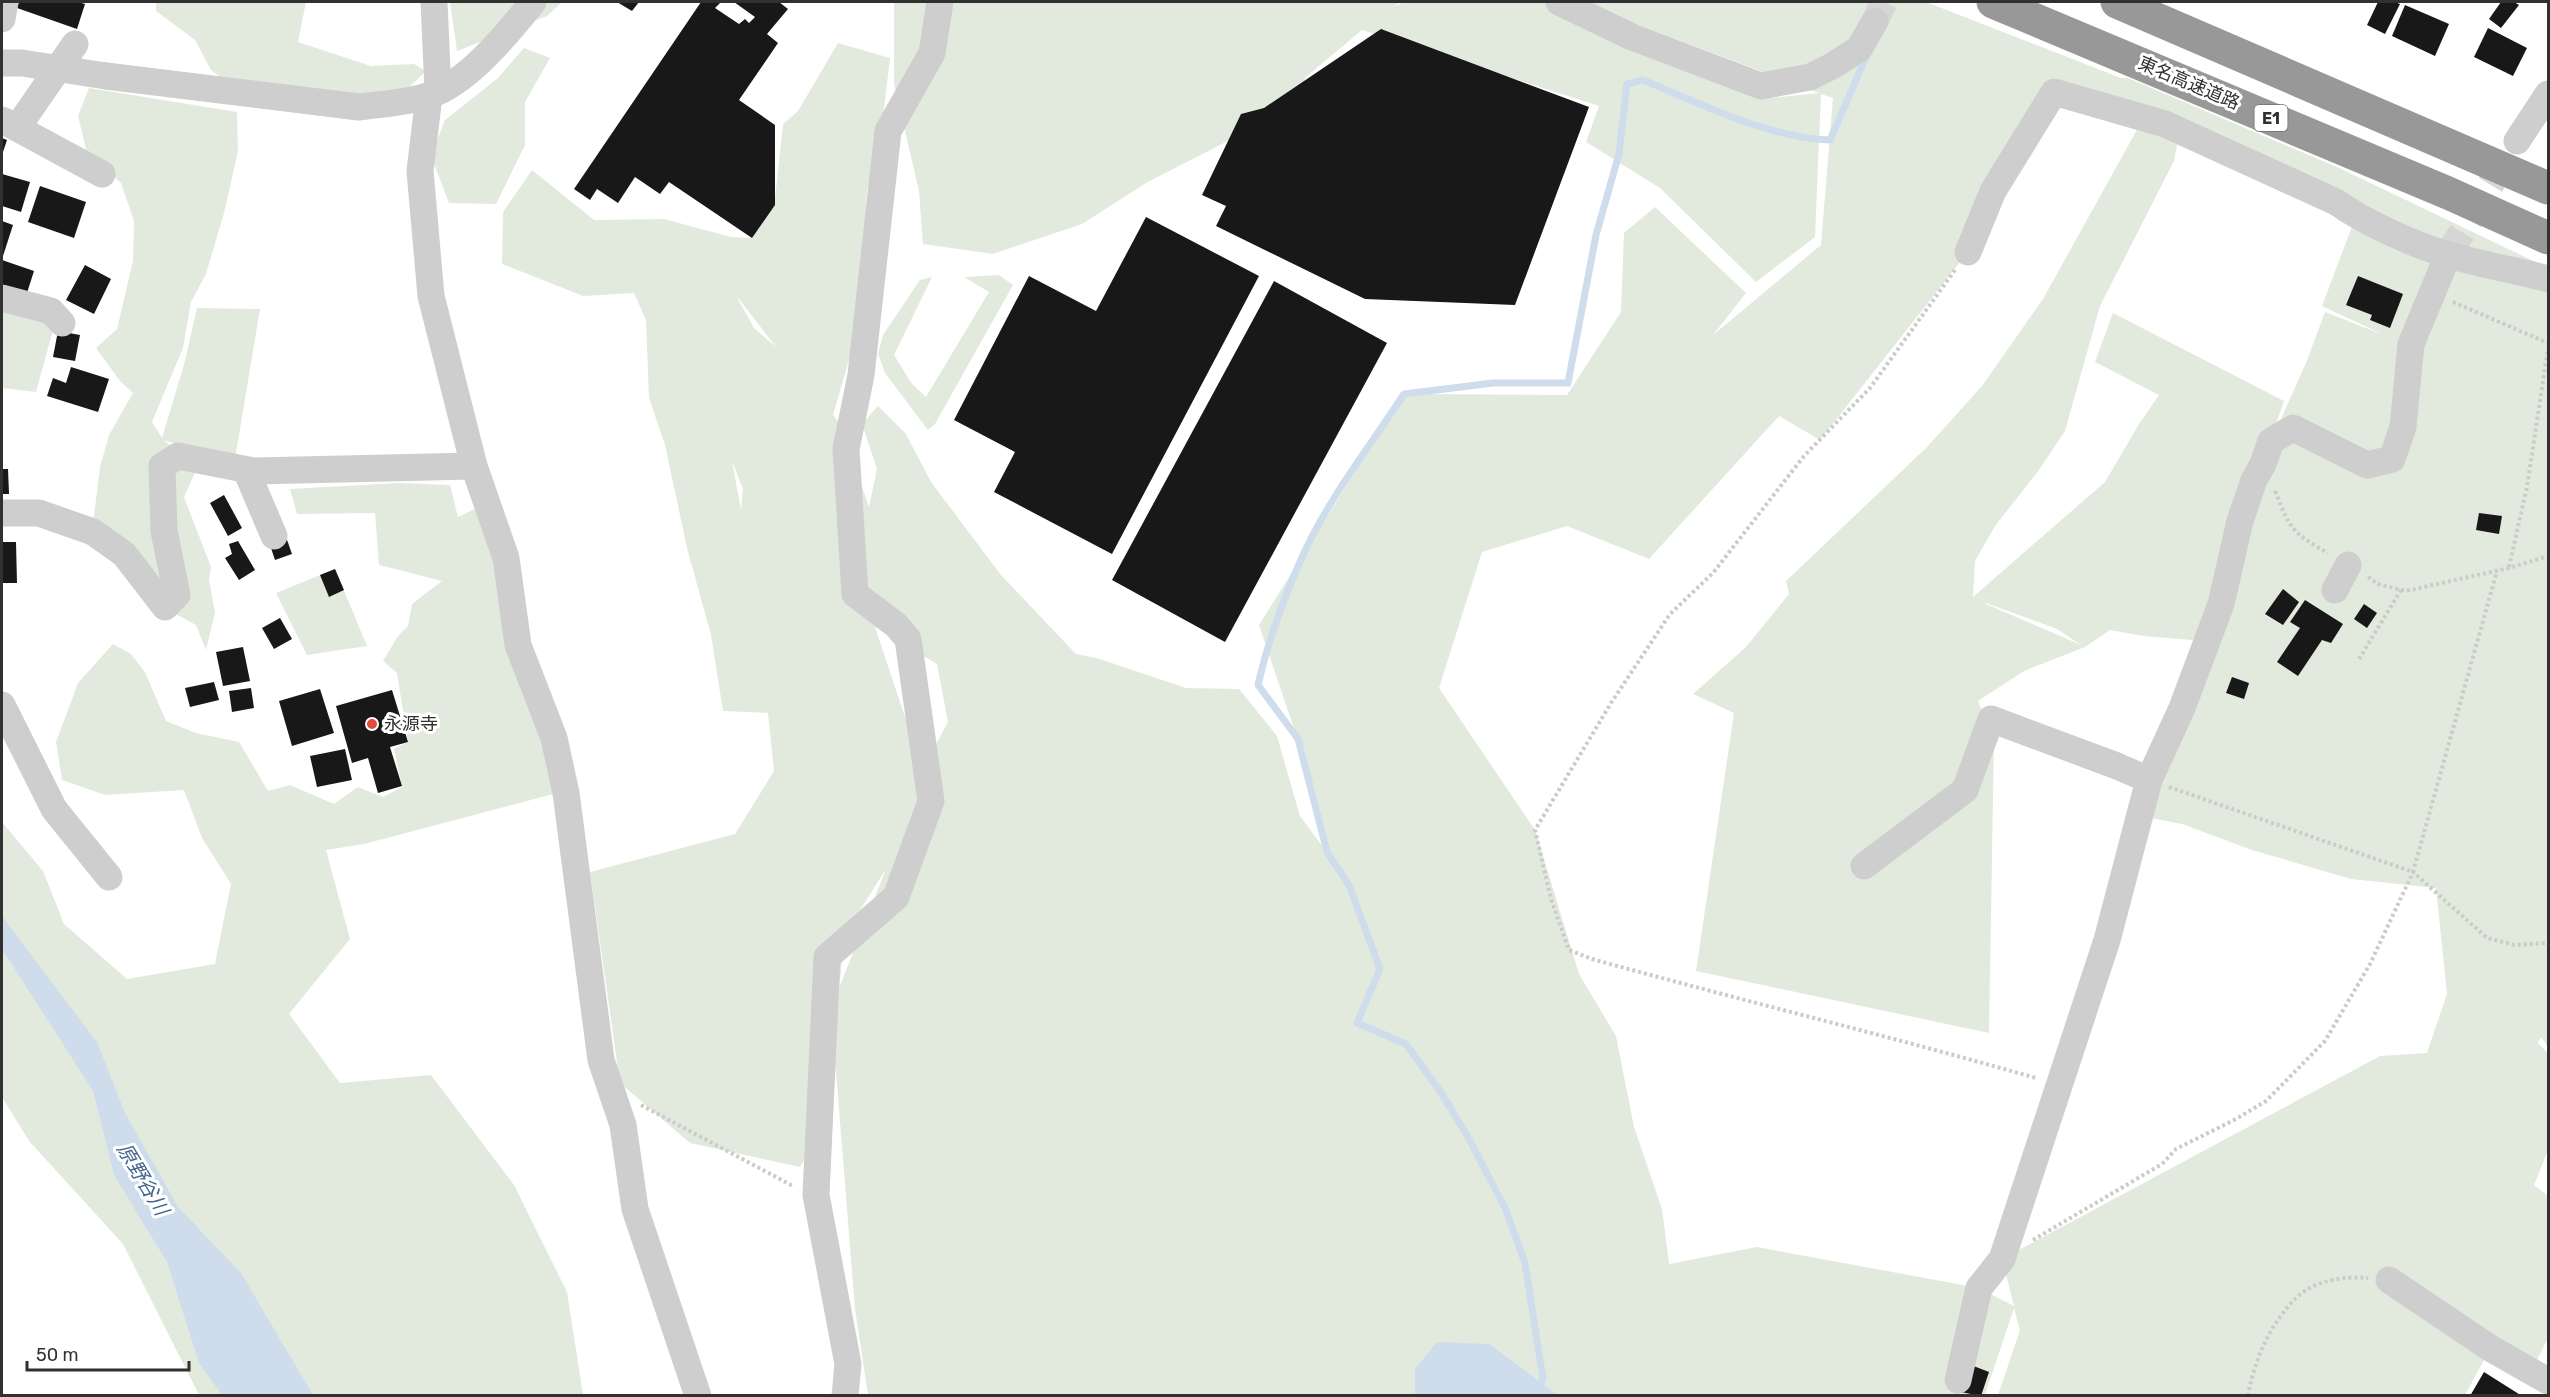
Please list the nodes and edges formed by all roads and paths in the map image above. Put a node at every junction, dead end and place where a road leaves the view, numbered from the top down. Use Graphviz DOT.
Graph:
graph roads {
  1 [pos="5,2"];
  2 [pos="434,2"];
  3 [pos="533,2"];
  4 [pos="940,2"];
  5 [pos="1558,2"];
  6 [pos="1993,2"];
  7 [pos="2117,2"];
  8 [pos="2,19"];
  9 [pos="1875,21"];
  10 [pos="75,44"];
  11 [pos="2,63"];
  12 [pos="433,93"];
  13 [pos="2548,94"];
  14 [pos="9,124"];
  15 [pos="2517,141"];
  16 [pos="102,174"];
  17 [pos="2548,188"];
  18 [pos="2548,238"];
  19 [pos="1968,252"];
  20 [pos="2448,255"];
  21 [pos="2548,279"];
  22 [pos="2433,294"];
  23 [pos="2,298"];
  24 [pos="62,323"];
  25 [pos="2548,343"];
  26 [pos="2548,348"];
  27 [pos="2263,464"];
  28 [pos="474,466"];
  29 [pos="246,470"];
  30 [pos="2,513"];
  31 [pos="274,536"];
  32 [pos="2548,556"];
  33 [pos="2348,565"];
  34 [pos="2509,568"];
  35 [pos="2497,571"];
  36 [pos="2335,590"];
  37 [pos="2401,590"];
  38 [pos="2359,659"];
  39 [pos="2,705"];
  40 [pos="2149,780"];
  41 [pos="1864,866"];
  42 [pos="2413,872"];
  43 [pos="109,877"];
  44 [pos="2548,944"];
  45 [pos="2060,1084"];
  46 [pos="635,1103"];
  47 [pos="816,1195"];
  48 [pos="2002,1259"];
  49 [pos="2389,1280"];
  50 [pos="2542,1378"];
  51 [pos="1958,1380"];
  52 [pos="698,1395"];
  53 [pos="845,1395"];
  54 [pos="2248,1395"];
  1 -- 8 [label="street"];
  2 -- 12 [label="street"];
  3 -- 12 [label="street"];
  4 -- 47 [label="street"];
  5 -- 9 [label="street"];
  6 -- 18 [label="highway, 東名高速道路 / E1"];
  7 -- 17 [label="highway"];
  10 -- 14 [label="street"];
  11 -- 12 [label="street, bridge"];
  12 -- 28 [label="street"];
  13 -- 15 [label="street"];
  14 -- 16 [label="street"];
  19 -- 20 [label="street"];
  19 -- 45 [label="path"];
  20 -- 21 [label="street"];
  20 -- 22 [label="street"];
  22 -- 25 [label="path"];
  22 -- 27 [label="street"];
  23 -- 24 [label="street"];
  26 -- 34 [label="path"];
  27 -- 33 [label="path"];
  27 -- 40 [label="street"];
  28 -- 29 [label="street"];
  28 -- 52 [label="street"];
  29 -- 30 [label="street"];
  29 -- 31 [label="street"];
  32 -- 34 [label="path"];
  33 -- 36 [label="street"];
  33 -- 37 [label="path"];
  34 -- 35 [label="path"];
  35 -- 37 [label="path"];
  35 -- 42 [label="path"];
  37 -- 38 [label="path"];
  39 -- 43 [label="street"];
  40 -- 41 [label="street"];
  40 -- 42 [label="path"];
  40 -- 45 [label="street"];
  42 -- 44 [label="path"];
  42 -- 48 [label="path"];
  45 -- 48 [label="street"];
  46 -- 47 [label="path"];
  47 -- 53 [label="street"];
  48 -- 51 [label="street"];
  49 -- 50 [label="street"];
  49 -- 54 [label="path"];
}
